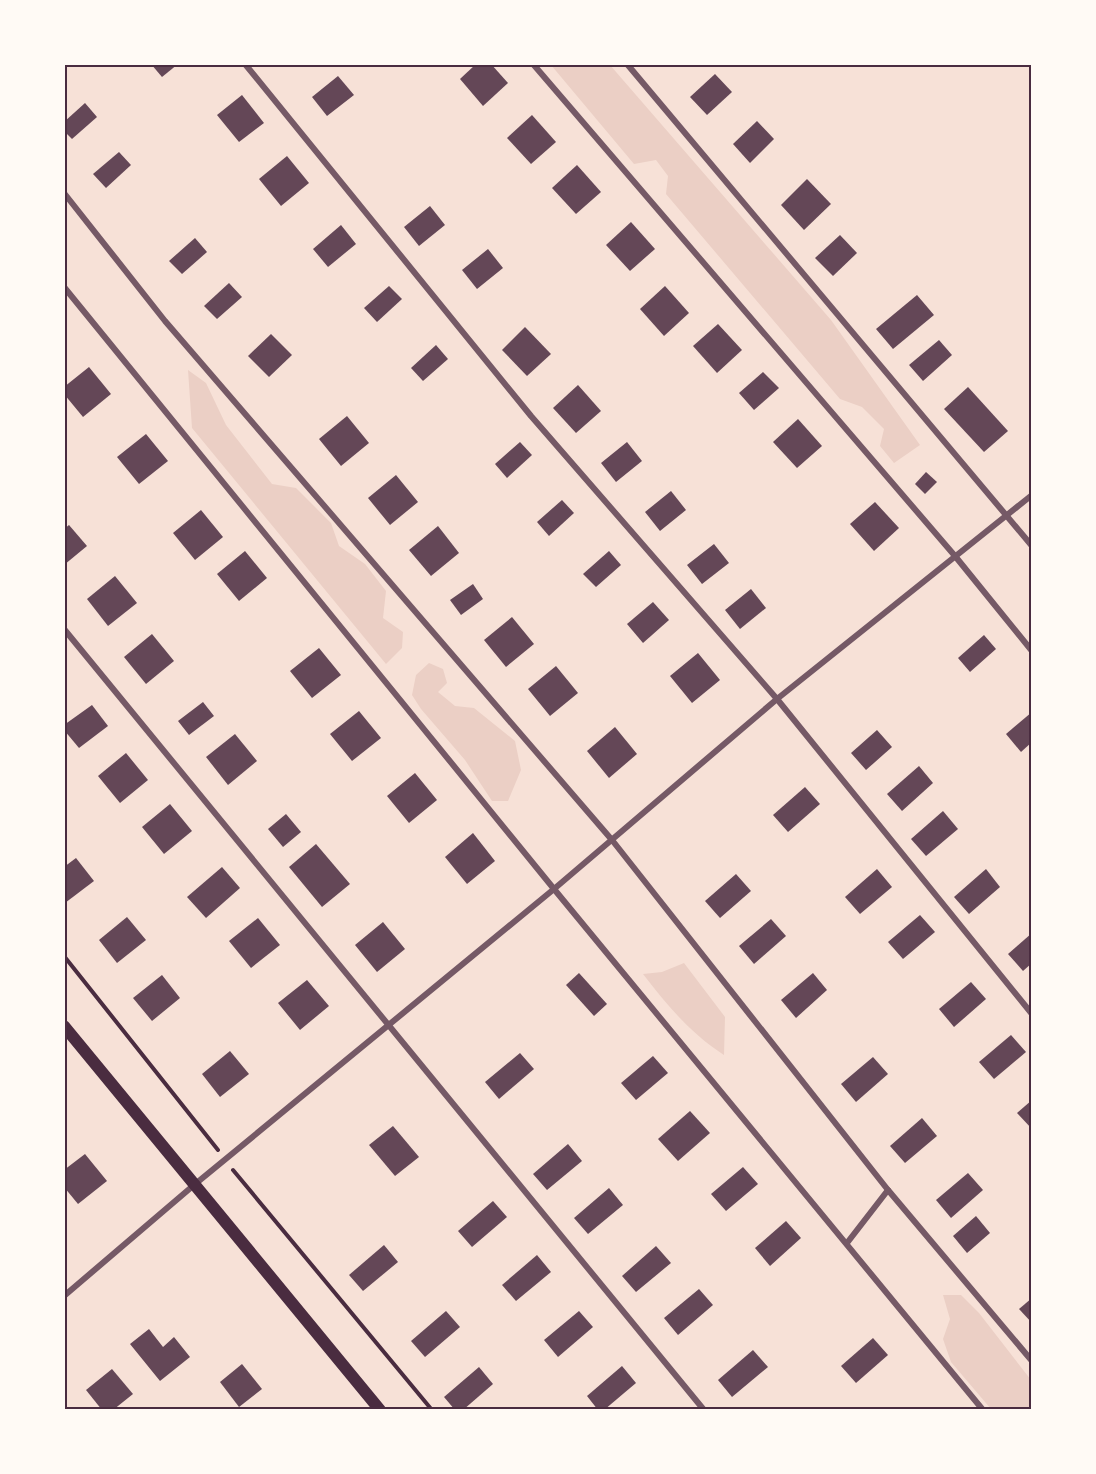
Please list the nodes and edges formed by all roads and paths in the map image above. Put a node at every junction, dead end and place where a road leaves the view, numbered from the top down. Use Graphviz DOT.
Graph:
graph roads {
  1 [pos="245,64"];
  2 [pos="533,64"];
  3 [pos="627,64"];
  4 [pos="64,193"];
  5 [pos="64,287"];
  6 [pos="1032,495"];
  7 [pos="1007,516"];
  8 [pos="1032,546"];
  9 [pos="955,556"];
  10 [pos="64,629"];
  11 [pos="1032,651"];
  12 [pos="777,699"];
  13 [pos="612,840"];
  14 [pos="554,890"];
  15 [pos="64,956"];
  16 [pos="1032,1014"];
  17 [pos="64,1026"];
  18 [pos="389,1026"];
  19 [pos="225,1160"];
  20 [pos="194,1185"];
  21 [pos="888,1190"];
  22 [pos="847,1244"];
  23 [pos="64,1296"];
  24 [pos="1032,1361"];
  25 [pos="380,1410"];
  26 [pos="432,1410"];
  27 [pos="704,1410"];
  28 [pos="983,1410"];
  1 -- 12 [label="street"];
  2 -- 9 [label="street"];
  3 -- 7 [label="street"];
  4 -- 13 [label="street"];
  5 -- 14 [label="street"];
  6 -- 7 [label="street"];
  7 -- 8 [label="street"];
  7 -- 9 [label="street"];
  9 -- 11 [label="street"];
  9 -- 12 [label="street"];
  10 -- 18 [label="street"];
  12 -- 13 [label="street"];
  12 -- 16 [label="street"];
  13 -- 14 [label="street"];
  13 -- 21 [label="street"];
  14 -- 18 [label="street"];
  14 -- 22 [label="street"];
  15 -- 19 [label="path"];
  17 -- 20 [label="main road"];
  18 -- 19 [label="street"];
  18 -- 27 [label="street"];
  19 -- 20 [label="street"];
  19 -- 26 [label="path"];
  20 -- 23 [label="street"];
  20 -- 25 [label="main road"];
  21 -- 22 [label="street"];
  21 -- 24 [label="street"];
  22 -- 28 [label="street"];
}
